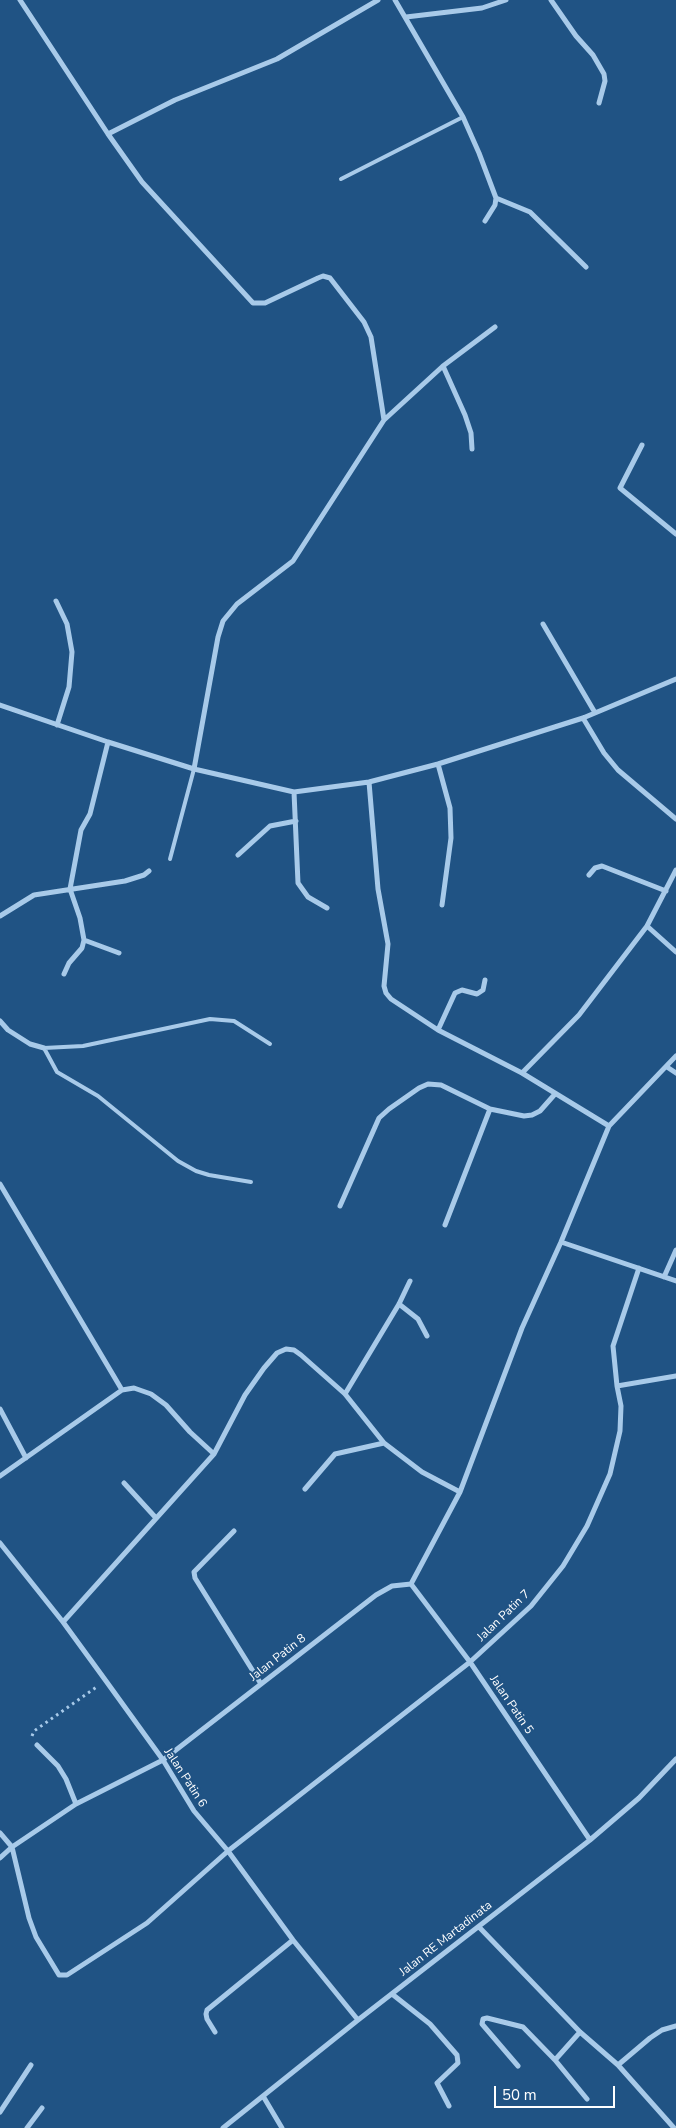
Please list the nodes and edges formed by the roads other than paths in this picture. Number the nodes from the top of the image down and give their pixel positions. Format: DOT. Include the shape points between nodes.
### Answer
graph roads {
  1 [pos="20,0"];
  2 [pos="378,0"];
  3 [pos="395,0"];
  4 [pos="506,0"];
  5 [pos="551,0"];
  6 [pos="406,17"];
  7 [pos="599,103"];
  8 [pos="463,117"];
  9 [pos="108,134"];
  10 [pos="341,179"];
  11 [pos="496,198"];
  12 [pos="485,221"];
  13 [pos="586,267"];
  14 [pos="495,327"];
  15 [pos="443,366"];
  16 [pos="384,420"];
  17 [pos="642,445"];
  18 [pos="472,450"];
  19 [pos="676,534"];
  20 [pos="56,601"];
  21 [pos="544,624"];
  22 [pos="676,679"];
  23 [pos="0,704"];
  24 [pos="594,711"];
  25 [pos="583,718"];
  26 [pos="57,725"];
  27 [pos="108,742"];
  28 [pos="438,764"];
  29 [pos="194,769"];
  30 [pos="368,782"];
  31 [pos="294,792"];
  32 [pos="676,818"];
  33 [pos="296,821"];
  34 [pos="238,855"];
  35 [pos="170,859"];
  36 [pos="676,870"];
  37 [pos="149,871"];
  38 [pos="589,874"];
  39 [pos="70,889"];
  40 [pos="666,890"];
  41 [pos="442,905"];
  42 [pos="327,908"];
  43 [pos="0,916"];
  44 [pos="646,926"];
  45 [pos="84,940"];
  46 [pos="676,952"];
  47 [pos="119,953"];
  48 [pos="64,974"];
  49 [pos="485,980"];
  50 [pos="0,1021"];
  51 [pos="438,1030"];
  52 [pos="270,1044"];
  53 [pos="44,1048"];
  54 [pos="676,1056"];
  55 [pos="667,1067"];
  56 [pos="522,1072"];
  57 [pos="676,1073"];
  58 [pos="555,1094"];
  59 [pos="490,1109"];
  60 [pos="609,1126"];
  61 [pos="251,1182"];
  62 [pos="0,1184"];
  63 [pos="2,1194"];
  64 [pos="340,1206"];
  65 [pos="445,1224"];
  66 [pos="561,1242"];
  67 [pos="676,1250"];
  68 [pos="639,1268"];
  69 [pos="664,1277"];
  70 [pos="410,1281"];
  71 [pos="676,1281"];
  72 [pos="399,1304"];
  73 [pos="427,1336"];
  74 [pos="676,1376"];
  75 [pos="617,1386"];
  76 [pos="122,1390"];
  77 [pos="345,1394"];
  78 [pos="0,1409"];
  79 [pos="384,1442"];
  80 [pos="214,1454"];
  81 [pos="26,1458"];
  82 [pos="0,1476"];
  83 [pos="124,1482"];
  84 [pos="305,1488"];
  85 [pos="460,1492"];
  86 [pos="156,1518"];
  87 [pos="234,1531"];
  88 [pos="0,1544"];
  89 [pos="411,1584"];
  90 [pos="63,1622"];
  91 [pos="470,1662"];
  92 [pos="261,1684"];
  93 [pos="37,1745"];
  94 [pos="676,1759"];
  95 [pos="163,1760"];
  96 [pos="76,1804"];
  97 [pos="0,1833"];
  98 [pos="590,1840"];
  99 [pos="12,1847"];
  100 [pos="228,1851"];
  101 [pos="0,1858"];
  102 [pos="479,1927"];
  103 [pos="294,1940"];
  104 [pos="392,1994"];
  105 [pos="358,2020"];
  106 [pos="676,2026"];
  107 [pos="215,2032"];
  108 [pos="580,2032"];
  109 [pos="555,2060"];
  110 [pos="31,2065"];
  111 [pos="618,2065"];
  112 [pos="518,2066"];
  113 [pos="263,2096"];
  114 [pos="587,2099"];
  115 [pos="449,2106"];
  116 [pos="42,2108"];
  117 [pos="0,2112"];
  118 [pos="28,2128"];
  119 [pos="223,2128"];
  120 [pos="282,2128"];
  121 [pos="674,2128"];
  1 -- 9 [label="street"];
  2 -- 9 [label="street" via="277,59 175,100"];
  3 -- 6 [label="street"];
  4 -- 6 [label="street" via="482,8"];
  5 -- 7 [label="street" via="604,74"];
  6 -- 8 [label="street"];
  8 -- 10 [label="lane"];
  8 -- 11 [label="street"];
  9 -- 16 [label="street" via="149,191 253,303 265,303 323,276 330,278 364,322 371,337"];
  11 -- 12 [label="street"];
  11 -- 13 [label="street" via="530,212"];
  14 -- 15 [label="street"];
  15 -- 16 [label="street"];
  15 -- 18 [label="street" via="465,415"];
  16 -- 29 [label="street" via="293,561 237,604 223,621"];
  17 -- 19 [label="street" via="620,488"];
  20 -- 26 [label="street" via="67,624 72,652 69,688"];
  21 -- 24 [label="street"];
  22 -- 24 [label="street"];
  23 -- 26 [label="street"];
  24 -- 25 [label="street"];
  25 -- 28 [label="street"];
  25 -- 32 [label="street" via="618,770"];
  26 -- 27 [label="street"];
  27 -- 29 [label="street"];
  27 -- 39 [label="street" via="90,814 81,830"];
  28 -- 30 [label="street"];
  28 -- 41 [label="street" via="450,808 451,838"];
  29 -- 31 [label="street"];
  29 -- 35 [label="lane"];
  30 -- 31 [label="street"];
  30 -- 51 [label="street" via="378,889 388,944 384,986 391,999"];
  31 -- 33 [label="street"];
  33 -- 34 [label="street" via="270,826"];
  33 -- 42 [label="street" via="298,883 308,897"];
  36 -- 40 [label="street"];
  37 -- 39 [label="street" via="124,882"];
  38 -- 40 [label="street" via="602,866"];
  39 -- 43 [label="street" via="34,895"];
  39 -- 45 [label="street"];
  40 -- 44 [label="street"];
  44 -- 46 [label="street"];
  44 -- 56 [label="street" via="579,1016"];
  45 -- 47 [label="street"];
  45 -- 48 [label="street"];
  49 -- 51 [label="street" via="483,990 477,994 462,990 455,993"];
  50 -- 53 [label="street" via="30,1044"];
  51 -- 56 [label="street"];
  52 -- 53 [label="lane" via="234,1021 210,1019 83,1046"];
  53 -- 61 [label="lane" via="57,1072 98,1096 178,1161 209,1175"];
  54 -- 55 [label="street"];
  55 -- 57 [label="street"];
  55 -- 60 [label="street"];
  56 -- 58 [label="street"];
  58 -- 59 [label="street" via="532,1115"];
  58 -- 60 [label="street"];
  59 -- 64 [label="street" via="441,1086 428,1084 419,1088 379,1118"];
  59 -- 65 [label="street"];
  60 -- 66 [label="street"];
  62 -- 63 [label="street"];
  63 -- 76 [label="street"];
  66 -- 68 [label="street"];
  66 -- 85 [label="street" via="522,1328"];
  67 -- 69 [label="street"];
  68 -- 69 [label="street"];
  68 -- 75 [label="street, Jalan Patin 7" via="613,1346"];
  69 -- 71 [label="street"];
  70 -- 72 [label="street"];
  72 -- 73 [label="street" via="418,1319"];
  72 -- 77 [label="street"];
  74 -- 75 [label="street"];
  75 -- 91 [label="street, Jalan Patin 7" via="622,1406 620,1431 610,1474 587,1526 563,1566 531,1606"];
  76 -- 80 [label="street" via="140,1389 151,1394"];
  76 -- 81 [label="street"];
  77 -- 79 [label="street"];
  77 -- 80 [label="street" via="294,1350 277,1353 245,1395"];
  78 -- 81 [label="street"];
  79 -- 84 [label="street" via="335,1454"];
  79 -- 85 [label="street" via="422,1472"];
  80 -- 86 [label="street"];
  81 -- 82 [label="street"];
  83 -- 86 [label="street"];
  85 -- 89 [label="street"];
  86 -- 90 [label="street"];
  87 -- 92 [label="street" via="194,1572 195,1578"];
  88 -- 90 [label="street, Jalan Patin 6"];
  89 -- 91 [label="street, Jalan Patin 5"];
  89 -- 92 [label="street, Jalan Patin 8" via="392,1586 376,1595"];
  90 -- 95 [label="street, Jalan Patin 6"];
  91 -- 98 [label="street, Jalan Patin 5"];
  91 -- 100 [label="street, Jalan Patin 7"];
  92 -- 95 [label="street, Jalan Patin 8"];
  93 -- 96 [label="street" via="58,1766"];
  94 -- 98 [label="street, Jalan RE Martadinata" via="639,1798"];
  95 -- 96 [label="street, Jalan Patin 8"];
  95 -- 100 [label="street, Jalan Patin 6" via="194,1811"];
  96 -- 99 [label="street, Jalan Patin 8"];
  97 -- 99 [label="street"];
  98 -- 102 [label="street, Jalan RE Martadinata"];
  99 -- 100 [label="street, Jalan Patin 7" via="36,1938 59,1975 63,1976 148,1923"];
  99 -- 101 [label="street, Jalan Patin 8"];
  100 -- 103 [label="street, Jalan Patin 6"];
  102 -- 104 [label="street, Jalan RE Martadinata"];
  102 -- 108 [label="street"];
  103 -- 105 [label="street, Jalan Patin 6"];
  103 -- 107 [label="street" via="207,2010 207,2019"];
  104 -- 105 [label="street, Jalan RE Martadinata"];
  104 -- 115 [label="street" via="430,2024 457,2054 458,2063 437,2083"];
  105 -- 113 [label="street, Jalan RE Martadinata"];
  106 -- 111 [label="street" via="650,2038"];
  108 -- 109 [label="street"];
  108 -- 111 [label="street"];
  109 -- 112 [label="street" via="520,2026 483,2019 482,2024"];
  109 -- 114 [label="street"];
  110 -- 117 [label="street"];
  111 -- 121 [label="street"];
  113 -- 119 [label="street, Jalan RE Martadinata"];
  113 -- 120 [label="street"];
  116 -- 118 [label="street"];
}
